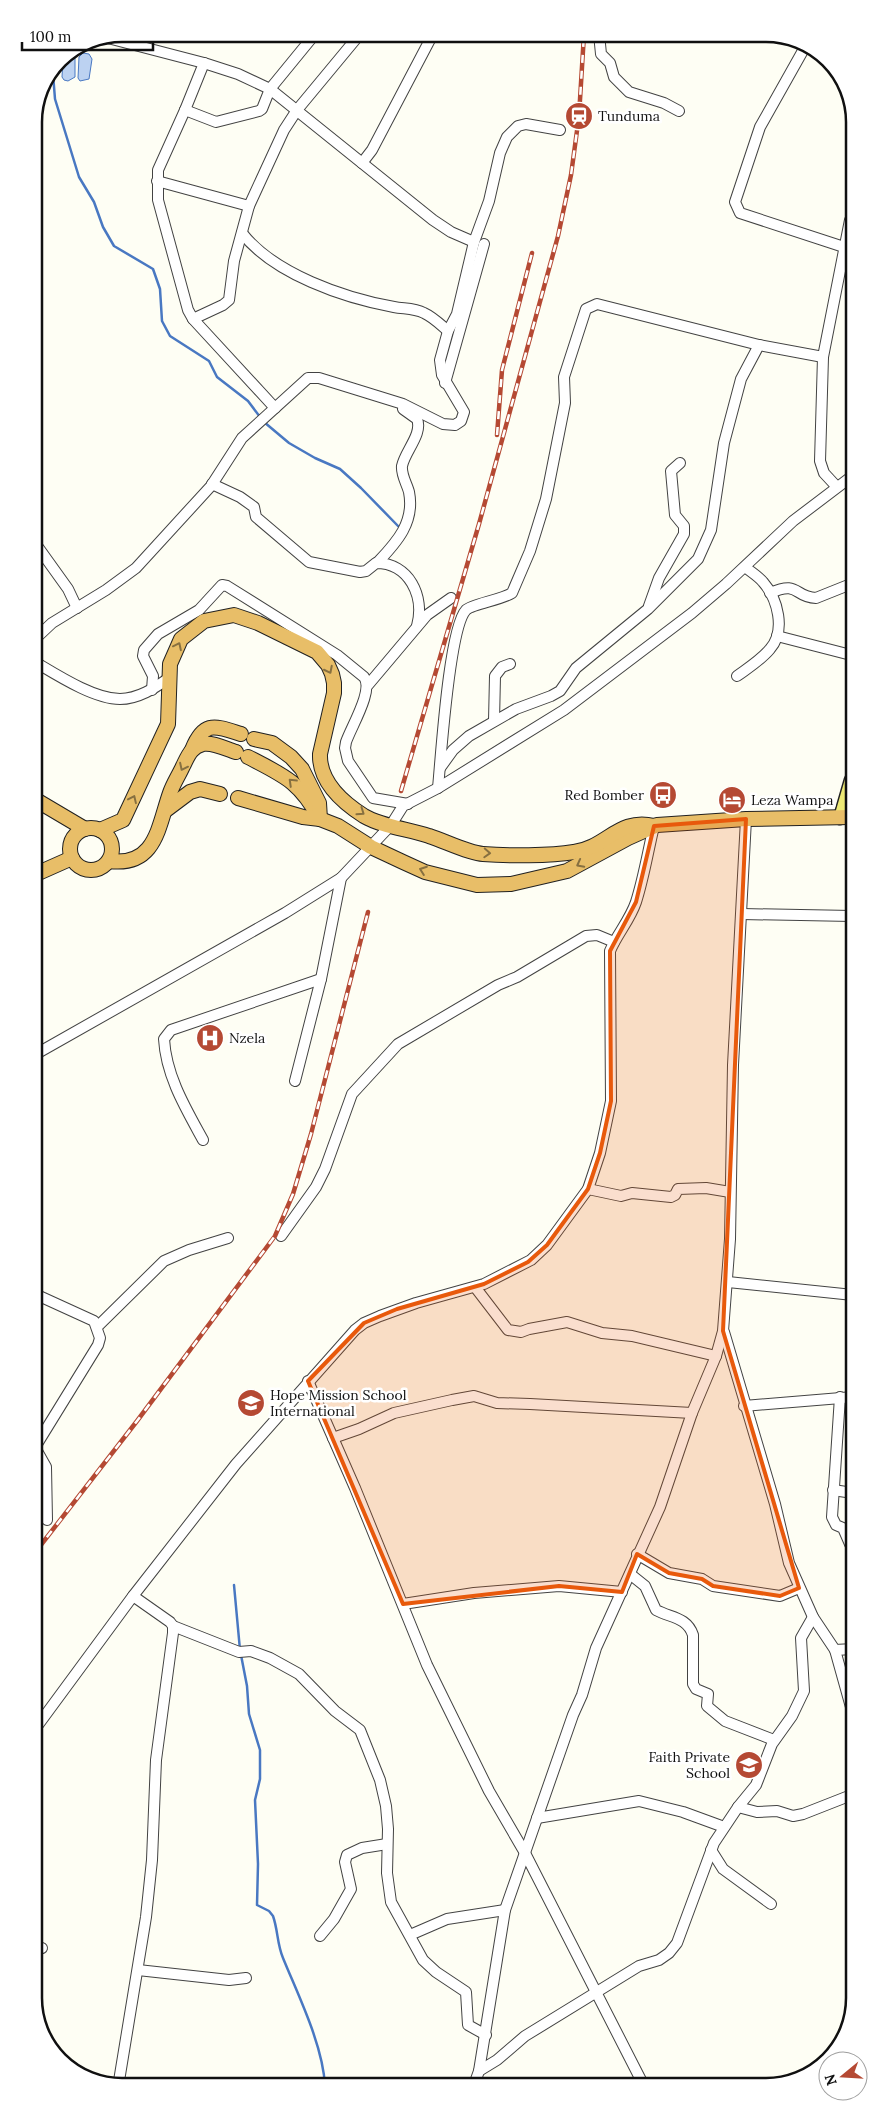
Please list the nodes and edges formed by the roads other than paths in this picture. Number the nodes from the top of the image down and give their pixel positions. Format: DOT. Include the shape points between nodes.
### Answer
graph roads {
  1 [pos="124,42"];
  2 [pos="308,42"];
  3 [pos="352,42"];
  4 [pos="428,42"];
  5 [pos="600,43"];
  6 [pos="802,52"];
  7 [pos="204,62"];
  8 [pos="270,89"];
  9 [pos="185,110"];
  10 [pos="297,110"];
  11 [pos="678,111"];
  12 [pos="560,130"];
  13 [pos="362,163"];
  14 [pos="157,181"];
  15 [pos="249,206"];
  16 [pos="242,233"];
  17 [pos="479,243"];
  18 [pos="846,248"];
  19 [pos="846,252"];
  20 [pos="194,319"];
  21 [pos="448,331"];
  22 [pos="759,345"];
  23 [pos="822,357"];
  24 [pos="446,383"];
  25 [pos="388,400"];
  26 [pos="275,408"];
  27 [pos="680,463"];
  28 [pos="846,480"];
  29 [pos="212,484"];
  30 [pos="836,486"];
  31 [pos="43,554"];
  32 [pos="378,562"];
  33 [pos="745,567"];
  34 [pos="846,586"];
  35 [pos="770,593"];
  36 [pos="451,598"];
  37 [pos="77,608"];
  38 [pos="648,609"];
  39 [pos="417,626"];
  40 [pos="43,632"];
  41 [pos="778,636"];
  42 [pos="846,653"];
  43 [pos="510,664"];
  44 [pos="43,667"];
  45 [pos="737,676"];
  46 [pos="169,678"];
  47 [pos="368,685"];
  48 [pos="152,690"];
  49 [pos="494,722"];
  50 [pos="192,750"];
  51 [pos="440,769"];
  52 [pos="438,788"];
  53 [pos="220,794"];
  54 [pos="238,798"];
  55 [pos="43,804"];
  56 [pos="408,804"];
  57 [pos="166,810"];
  58 [pos="846,817"];
  59 [pos="746,819"];
  60 [pos="320,820"];
  61 [pos="391,825"];
  62 [pos="654,826"];
  63 [pos="85,829"];
  64 [pos="100,830"];
  65 [pos="371,847"];
  66 [pos="72,858"];
  67 [pos="109,860"];
  68 [pos="43,871"];
  69 [pos="341,878"];
  70 [pos="742,914"];
  71 [pos="846,916"];
  72 [pos="614,942"];
  73 [pos="321,979"];
  74 [pos="43,1050"];
  75 [pos="295,1081"];
  76 [pos="203,1140"];
  77 [pos="588,1189"];
  78 [pos="730,1192"];
  79 [pos="281,1236"];
  80 [pos="228,1238"];
  81 [pos="728,1282"];
  82 [pos="475,1287"];
  83 [pos="846,1294"];
  84 [pos="42,1297"];
  85 [pos="97,1327"];
  86 [pos="723,1331"];
  87 [pos="716,1356"];
  88 [pos="308,1381"];
  89 [pos="846,1397"];
  90 [pos="846,1404"];
  91 [pos="744,1406"];
  92 [pos="692,1414"];
  93 [pos="42,1435"];
  94 [pos="333,1438"];
  95 [pos="42,1460"];
  96 [pos="833,1490"];
  97 [pos="846,1492"];
  98 [pos="47,1520"];
  99 [pos="846,1534"];
  100 [pos="637,1554"];
  101 [pos="630,1574"];
  102 [pos="799,1588"];
  103 [pos="622,1592"];
  104 [pos="133,1596"];
  105 [pos="403,1604"];
  106 [pos="813,1617"];
  107 [pos="173,1626"];
  108 [pos="835,1650"];
  109 [pos="846,1650"];
  110 [pos="846,1689"];
  111 [pos="42,1719"];
  112 [pos="774,1740"];
  113 [pos="846,1797"];
  114 [pos="738,1807"];
  115 [pos="537,1818"];
  116 [pos="724,1827"];
  117 [pos="387,1844"];
  118 [pos="711,1850"];
  119 [pos="525,1853"];
  120 [pos="772,1904"];
  121 [pos="505,1910"];
  122 [pos="410,1935"];
  123 [pos="320,1936"];
  124 [pos="138,1970"];
  125 [pos="246,1978"];
  126 [pos="596,1993"];
  127 [pos="486,2036"];
  128 [pos="480,2071"];
  129 [pos="120,2078"];
  130 [pos="477,2078"];
  131 [pos="640,2078"];
  1 -- 7 [label="street"];
  2 -- 8 [label="street"];
  3 -- 10 [label="street"];
  4 -- 13 [label="street" via="372,150"];
  5 -- 11 [label="street" via="601,54 610,64 614,77 629,92"];
  6 -- 18 [label="street" via="760,127 734,202 740,212"];
  7 -- 8 [label="street"];
  7 -- 9 [label="street"];
  8 -- 9 [label="street" via="261,110 224,121 216,122"];
  8 -- 10 [label="street"];
  9 -- 14 [label="street" via="158,170"];
  10 -- 13 [label="street"];
  10 -- 15 [label="street" via="284,130"];
  12 -- 17 [label="street" via="521,125 507,136"];
  13 -- 17 [label="street" via="444,228"];
  14 -- 15 [label="street"];
  14 -- 20 [label="street" via="158,200 180,286"];
  15 -- 16 [label="street"];
  16 -- 20 [label="street" via="234,261 229,300"];
  16 -- 21 [label="street" via="259,252 333,292 422,312"];
  17 -- 21 [label="street"];
  17 -- 24 [label="street"];
  19 -- 23 [label="street"];
  20 -- 26 [label="street"];
  21 -- 24 [label="street" via="440,360"];
  22 -- 23 [label="street"];
  22 -- 38 [label="street" via="743,373 736,397 706,542 692,566"];
  22 -- 51 [label="street" via="598,304 586,309 564,377 566,400 550,486 530,552 512,593 470,607 464,613 457,633"];
  23 -- 30 [label="street" via="820,462"];
  24 -- 25 [label="street" via="464,412 461,421 455,425 443,424 415,409"];
  25 -- 26 [label="street" via="315,377 304,381"];
  25 -- 32 [label="street" via="414,416 419,427 402,466 410,499 409,519 398,541"];
  26 -- 29 [label="street" via="242,438"];
  27 -- 38 [label="street" via="671,471 675,514 684,526 684,534 659,578"];
  28 -- 30 [label="street"];
  29 -- 32 [label="street" via="254,507 256,517 309,562 360,572"];
  29 -- 37 [label="street" via="136,568"];
  30 -- 33 [label="street"];
  31 -- 37 [label="street" via="68,589"];
  32 -- 39 [label="street" via="398,568 416,591 420,606"];
  33 -- 35 [label="street" via="763,582"];
  33 -- 52 [label="street" via="692,614 564,710"];
  34 -- 35 [label="street" via="816,598 789,587"];
  35 -- 41 [label="street" via="780,624"];
  36 -- 39 [label="street"];
  37 -- 40 [label="street"];
  38 -- 49 [label="street" via="576,668 557,693"];
  39 -- 47 [label="street"];
  41 -- 42 [label="street"];
  41 -- 45 [label="street" via="769,651"];
  43 -- 49 [label="street" via="502,667 495,676"];
  44 -- 48 [label="street" via="66,681 111,698 126,698"];
  46 -- 48 [label="street"];
  46 -- 61 [label="highway, one-way" via="170,664 181,639 204,621 234,615 317,652 328,665 334,683 320,754 325,778 334,792 365,816"];
  64 -- 46 [label="highway, one-way" via="123,820 168,724"];
  47 -- 48 [label="street" via="364,677 337,655 225,585 199,610 158,634 144,650 143,656 153,676"];
  47 -- 56 [label="street" via="346,742 348,761 373,798"];
  49 -- 51 [label="street" via="459,743"];
  50 -- 57 [label="highway, one-way" via="170,793"];
  60 -- 50 [label="highway, one-way" via="309,799 286,776 242,754 208,743"];
  50 -- 60 [label="highway" via="203,730 210,727 272,743 302,769 319,803"];
  51 -- 52 [label="street"];
  52 -- 56 [label="street"];
  53 -- 57 [label="highway" via="200,789 190,792"];
  54 -- 60 [label="highway"];
  55 -- 63 [label="highway"];
  56 -- 61 [label="street"];
  57 -- 67 [label="highway" via="156,837 145,854 130,861"];
  58 -- 59 [label="highway"];
  59 -- 62 [label="highway"];
  59 -- 70 [label="street"];
  60 -- 65 [label="highway" via="338,826"];
  61 -- 62 [label="highway, one-way" via="481,854 574,852 590,848 635,823"];
  61 -- 65 [label="street"];
  62 -- 65 [label="highway, one-way" via="567,871 511,884 477,885 425,872"];
  62 -- 72 [label="street" via="636,902"];
  63 -- 64 [label="highway"];
  63 -- 66 [label="highway" via="73,838"];
  64 -- 67 [label="highway" via="108,836 112,846"];
  65 -- 69 [label="street"];
  66 -- 67 [label="highway" via="78,866 92,870 102,868"];
  66 -- 68 [label="highway"];
  69 -- 73 [label="street"];
  69 -- 74 [label="street"];
  70 -- 71 [label="street"];
  70 -- 78 [label="street"];
  72 -- 77 [label="street" via="609,959 611,1101 600,1153"];
  72 -- 79 [label="street" via="597,935 586,936 398,1044 352,1094 322,1175"];
  73 -- 75 [label="street"];
  73 -- 76 [label="street" via="171,1030 164,1039 178,1096"];
  77 -- 78 [label="street" via="621,1196 632,1193 671,1196 688,1188"];
  77 -- 82 [label="street" via="531,1260"];
  78 -- 81 [label="street"];
  80 -- 85 [label="street" via="164,1261"];
  81 -- 83 [label="street"];
  81 -- 86 [label="street"];
  82 -- 87 [label="street" via="508,1330 521,1332 567,1322 602,1333 632,1336"];
  82 -- 88 [label="street" via="397,1309 364,1323"];
  84 -- 85 [label="street" via="87,1317"];
  85 -- 93 [label="street" via="98,1345"];
  86 -- 87 [label="street"];
  86 -- 91 [label="street"];
  87 -- 92 [label="street"];
  88 -- 94 [label="street"];
  88 -- 104 [label="street" via="236,1464"];
  89 -- 91 [label="street"];
  90 -- 96 [label="street"];
  91 -- 102 [label="street"];
  92 -- 94 [label="street" via="504,1404 474,1396 394,1413"];
  92 -- 100 [label="street" via="660,1507"];
  94 -- 105 [label="street"];
  95 -- 98 [label="street" via="46,1467"];
  96 -- 97 [label="street"];
  96 -- 99 [label="street" via="832,1517"];
  100 -- 101 [label="street"];
  100 -- 102 [label="street" via="669,1573 702,1579 713,1586 780,1596"];
  101 -- 103 [label="street"];
  101 -- 112 [label="street" via="643,1583 656,1610 684,1620 691,1628 693,1684 696,1690 708,1694 708,1708 729,1723"];
  102 -- 106 [label="street"];
  103 -- 105 [label="street" via="559,1586 474,1593"];
  103 -- 115 [label="street" via="596,1648 582,1696"];
  104 -- 107 [label="street"];
  104 -- 111 [label="street"];
  105 -- 119 [label="street" via="428,1665 489,1791"];
  106 -- 108 [label="street"];
  106 -- 112 [label="street" via="801,1638 803,1694"];
  107 -- 117 [label="street" via="240,1652 251,1651 299,1674 335,1711 360,1730 380,1780 386,1806"];
  107 -- 124 [label="street" via="157,1747 152,1860"];
  108 -- 109 [label="street"];
  108 -- 110 [label="street"];
  112 -- 114 [label="street" via="756,1785"];
  113 -- 114 [label="street" via="793,1816"];
  114 -- 116 [label="street"];
  115 -- 116 [label="street" via="639,1800"];
  115 -- 119 [label="street"];
  116 -- 118 [label="street"];
  117 -- 122 [label="street" via="388,1893"];
  117 -- 123 [label="street" via="362,1848 346,1855 351,1889"];
  118 -- 120 [label="street" via="723,1869"];
  118 -- 126 [label="street" via="683,1930 673,1949 659,1960 639,1966"];
  119 -- 121 [label="street"];
  119 -- 126 [label="street"];
  121 -- 122 [label="street" via="454,1917"];
  121 -- 127 [label="street"];
  122 -- 127 [label="street" via="427,1965 466,1992 468,2025"];
  124 -- 125 [label="street" via="229,1980"];
  124 -- 129 [label="street"];
  126 -- 128 [label="street" via="525,2036"];
  126 -- 131 [label="street"];
  127 -- 128 [label="street"];
  128 -- 130 [label="street"];
}
